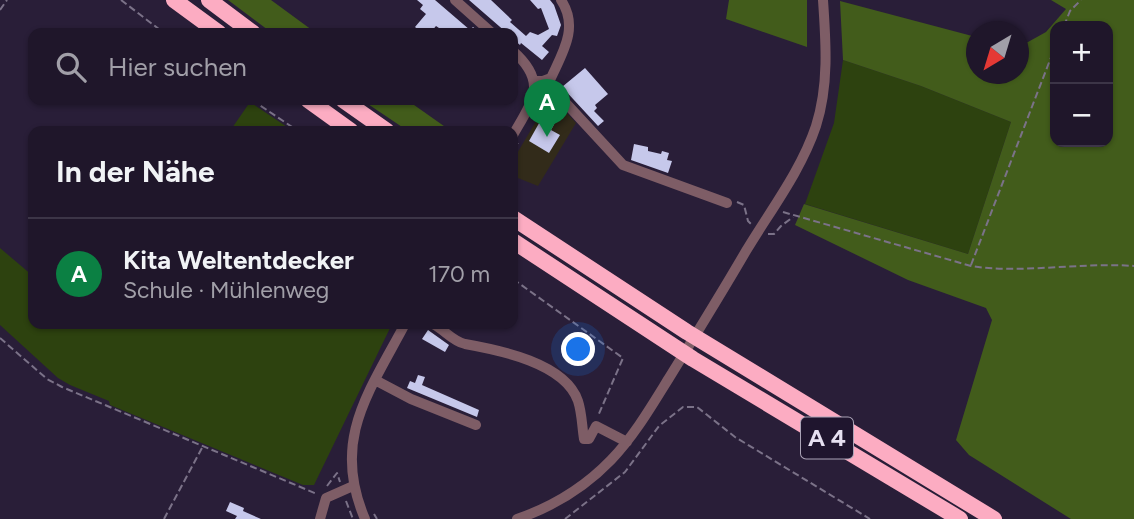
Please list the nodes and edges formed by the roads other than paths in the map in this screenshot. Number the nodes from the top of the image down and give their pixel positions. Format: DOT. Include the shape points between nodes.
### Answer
graph roads {
  1 [pos="174,0"];
  2 [pos="209,0"];
  3 [pos="455,0"];
  4 [pos="561,0"];
  5 [pos="823,0"];
  6 [pos="212,28"];
  7 [pos="246,28"];
  8 [pos="486,28"];
  9 [pos="518,56"];
  10 [pos="539,81"];
  11 [pos="315,105"];
  12 [pos="349,105"];
  13 [pos="344,126"];
  14 [pos="380,126"];
  15 [pos="518,126"];
  16 [pos="727,203"];
  17 [pos="518,221"];
  18 [pos="518,244"];
  19 [pos="402,329"];
  20 [pos="439,329"];
  21 [pos="375,380"];
  22 [pos="476,425"];
  23 [pos="627,442"];
  24 [pos="353,486"];
  25 [pos="320,519"];
  26 [pos="365,519"];
  27 [pos="517,519"];
  28 [pos="960,519"];
  29 [pos="994,519"];
  1 -- 6 [label="highway"];
  2 -- 7 [label="highway"];
  3 -- 8 [label="street"];
  4 -- 10 [label="street" via="570,26 565,48 551,78"];
  5 -- 23 [label="street" via="825,88 815,127 793,175"];
  9 -- 10 [label="street"];
  10 -- 15 [label="street"];
  10 -- 16 [label="street" via="624,165"];
  11 -- 13 [label="highway"];
  12 -- 14 [label="highway"];
  17 -- 29 [label="highway, A 4" via="687,332"];
  18 -- 28 [label="highway, A 4" via="693,359"];
  19 -- 21 [label="street"];
  20 -- 23 [label="street" via="466,344 524,358 550,370 573,391 586,441 596,426"];
  21 -- 22 [label="street"];
  21 -- 24 [label="street" via="354,429 350,451"];
  23 -- 27 [label="street" via="578,488"];
  24 -- 25 [label="street" via="326,498"];
  24 -- 26 [label="street"];
}
